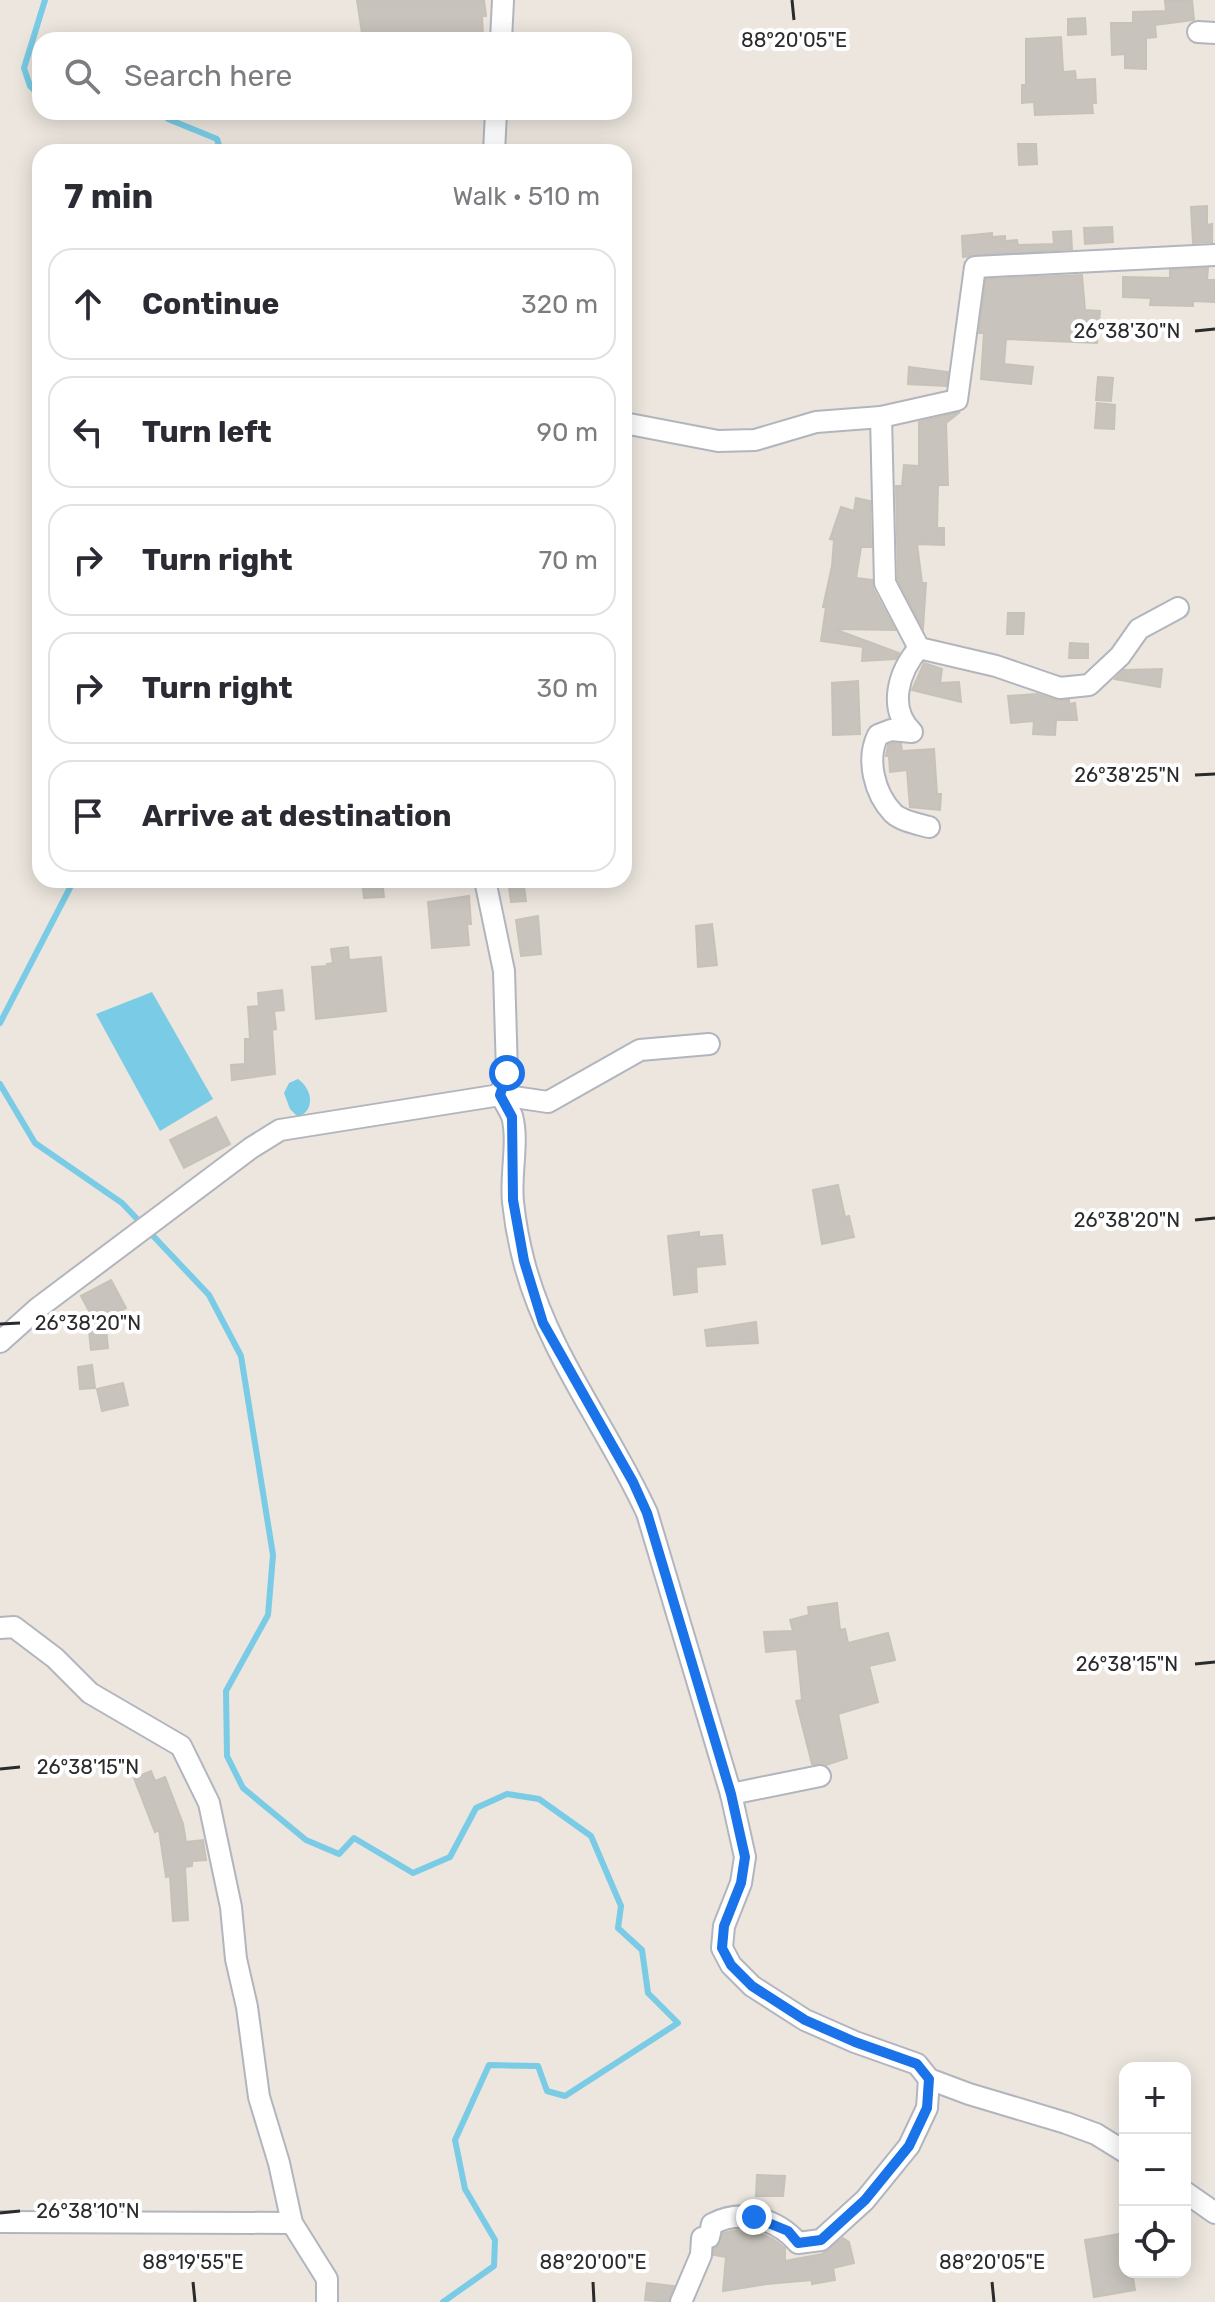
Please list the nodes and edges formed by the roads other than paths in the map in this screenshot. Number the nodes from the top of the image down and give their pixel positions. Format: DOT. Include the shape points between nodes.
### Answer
graph roads {
  1 [pos="503,0"];
  2 [pos="501,32"];
  3 [pos="496,120"];
  4 [pos="494,144"];
  5 [pos="1215,255"];
  6 [pos="881,417"];
  7 [pos="632,425"];
  8 [pos="1178,608"];
  9 [pos="919,648"];
  10 [pos="929,827"];
  11 [pos="487,888"];
  12 [pos="709,1044"];
  13 [pos="500,1095"];
  14 [pos="0,1342"];
  15 [pos="0,1628"];
  16 [pos="820,1776"];
  17 [pos="731,1794"];
  18 [pos="929,2079"];
  19 [pos="1119,2148"];
  20 [pos="1191,2196"];
  21 [pos="1215,2213"];
  22 [pos="0,2222"];
  23 [pos="292,2223"];
  24 [pos="327,2302"];
  25 [pos="681,2302"];
  1 -- 2 [label="street"];
  3 -- 4 [label="street"];
  5 -- 6 [label="street" via="975,267 957,400"];
  6 -- 7 [label="street" via="816,422 755,440 718,441"];
  6 -- 9 [label="street" via="885,583"];
  8 -- 9 [label="street" via="1139,629 1089,685 1060,688"];
  9 -- 10 [label="street" via="907,663 898,690 900,716 912,732 878,735 871,749 884,801 895,815"];
  11 -- 13 [label="street" via="504,971 507,1073"];
  12 -- 13 [label="street" via="640,1050 548,1102"];
  13 -- 14 [label="street" via="280,1130 50,1298"];
  13 -- 17 [label="street" via="512,1117 513,1200 543,1323 647,1513"];
  15 -- 23 [label="street" via="14,1627 90,1693 181,1746 209,1803 231,1907 259,2097"];
  16 -- 17 [label="street"];
  17 -- 18 [label="street" via="745,1857 724,1926 722,1948 731,1965 752,1986 805,2020 917,2064"];
  18 -- 19 [label="street" via="1066,2123"];
  18 -- 25 [label="street" via="927,2108 909,2146 865,2200 821,2240 798,2243 788,2231 754,2217 733,2215 717,2221 709,2237 702,2238 701,2255"];
  20 -- 21 [label="street"];
  22 -- 23 [label="street"];
  23 -- 24 [label="street" via="327,2279"];
}
